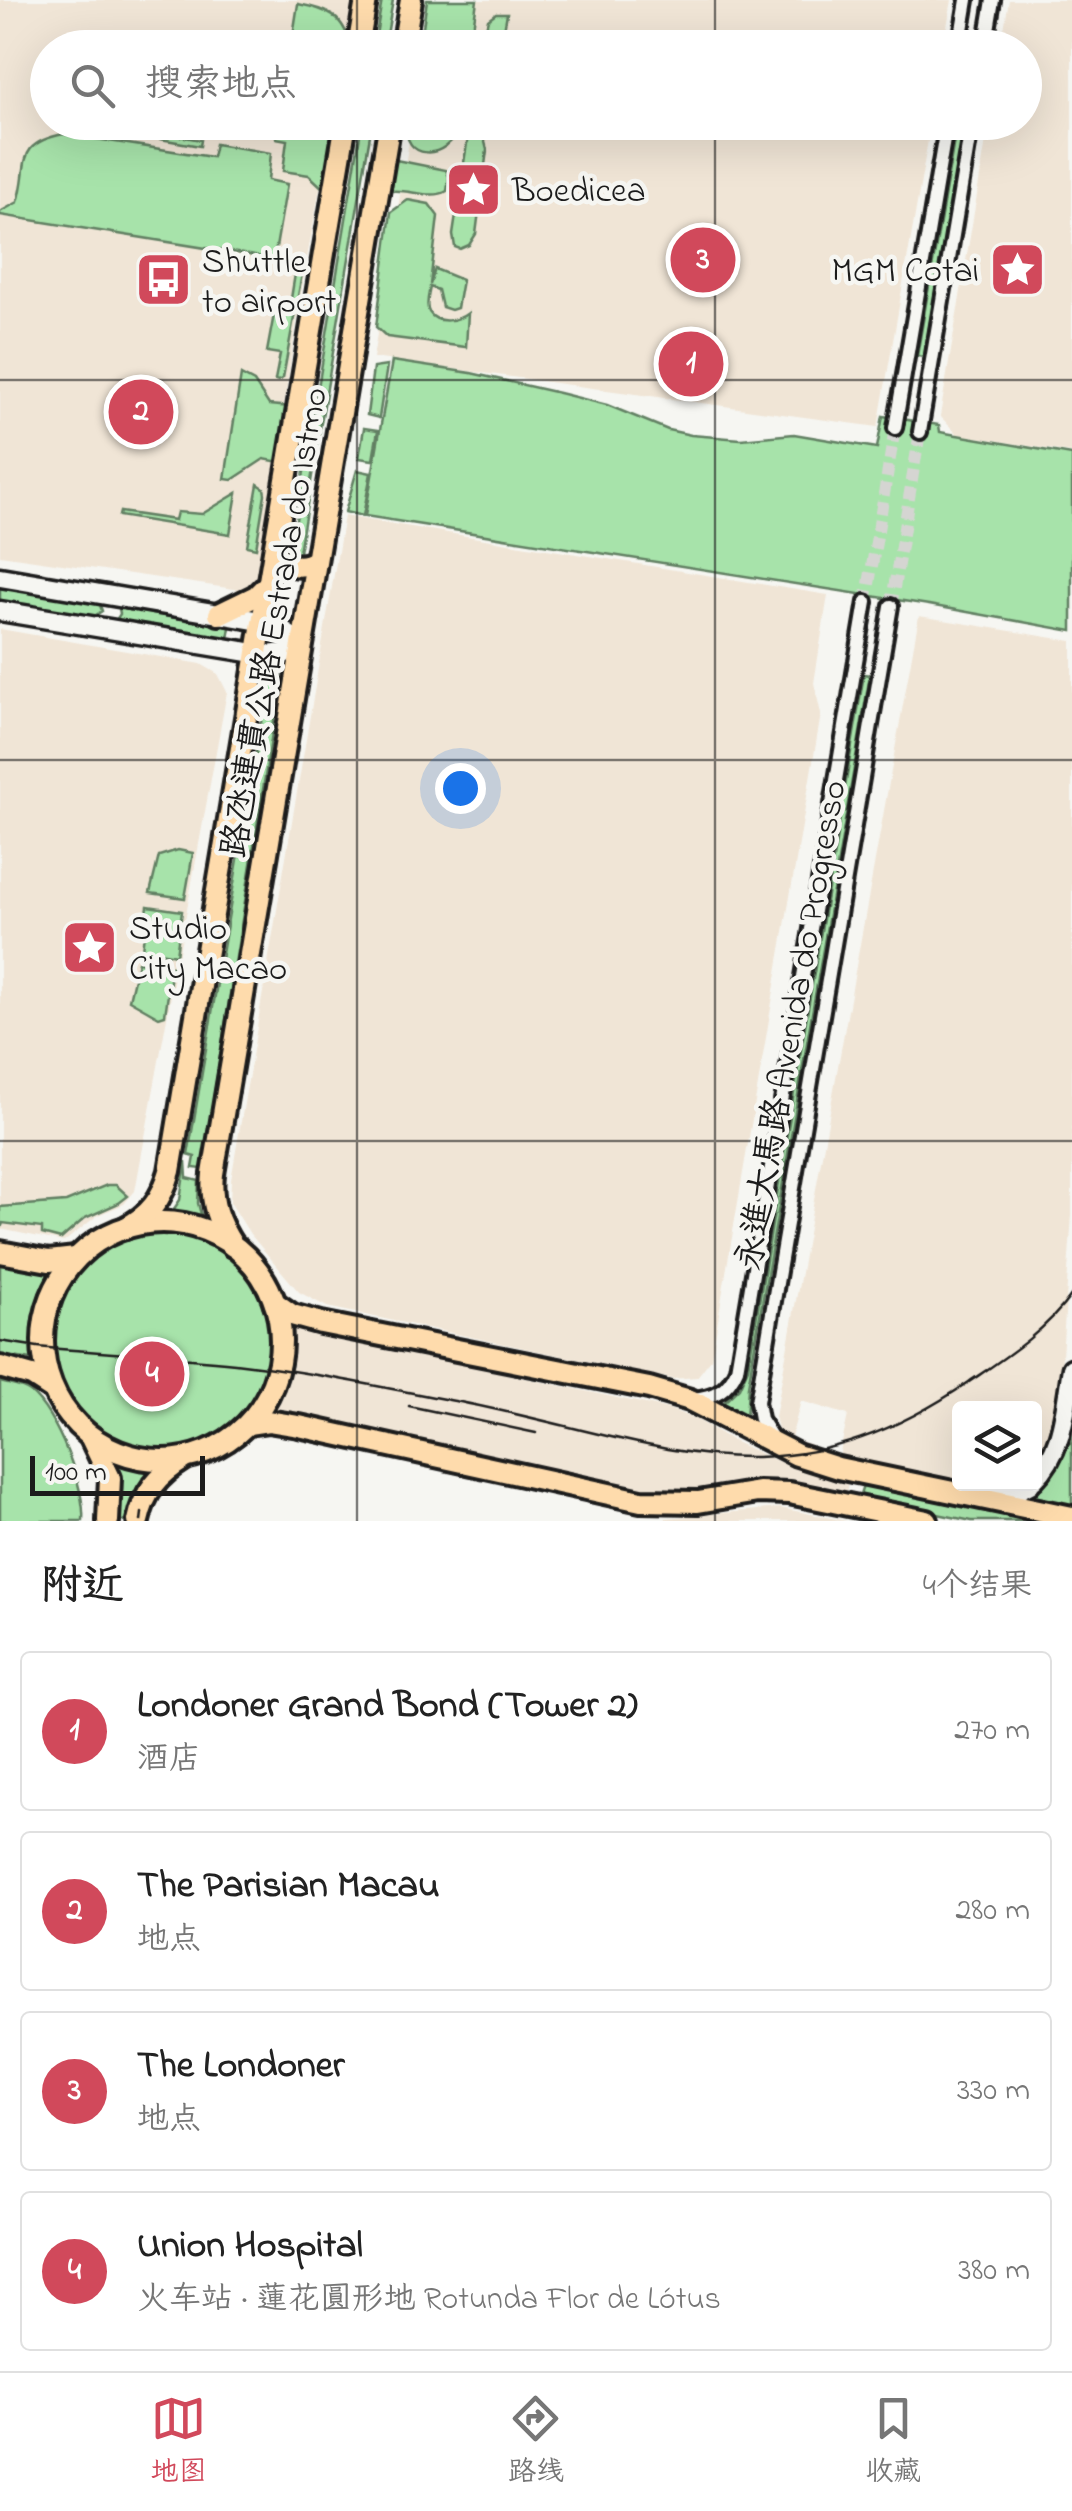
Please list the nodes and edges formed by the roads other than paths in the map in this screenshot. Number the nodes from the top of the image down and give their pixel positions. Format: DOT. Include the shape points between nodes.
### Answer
graph roads {
  1 [pos="366,0"];
  2 [pos="411,0"];
  3 [pos="968,0"];
  4 [pos="993,0"];
  5 [pos="361,30"];
  6 [pos="406,30"];
  7 [pos="962,30"];
  8 [pos="988,30"];
  9 [pos="343,140"];
  10 [pos="387,140"];
  11 [pos="944,140"];
  12 [pos="969,140"];
  13 [pos="895,428"];
  14 [pos="920,432"];
  15 [pos="274,554"];
  16 [pos="316,560"];
  17 [pos="0,577"];
  18 [pos="269,582"];
  19 [pos="108,595"];
  20 [pos="866,602"];
  21 [pos="891,606"];
  22 [pos="0,611"];
  23 [pos="219,614"];
  24 [pos="262,621"];
  25 [pos="102,628"];
  26 [pos="302,644"];
  27 [pos="257,654"];
  28 [pos="124,1228"];
  29 [pos="233,1246"];
  30 [pos="4,1253"];
  31 [pos="76,1258"];
  32 [pos="274,1303"];
  33 [pos="0,1368"];
  34 [pos="1072,1368"];
  35 [pos="52,1388"];
  36 [pos="690,1400"];
  37 [pos="248,1424"];
  38 [pos="90,1436"];
  39 [pos="781,1447"];
  40 [pos="186,1458"];
  41 [pos="1042,1472"];
  42 [pos="872,1476"];
  43 [pos="1016,1491"];
  44 [pos="980,1498"];
  45 [pos="862,1507"];
  46 [pos="1072,1517"];
  47 [pos="108,1521"];
  48 [pos="138,1521"];
  49 [pos="927,1521"];
  1 -- 5 [label="main road"];
  2 -- 6 [label="main road"];
  3 -- 7 [label="street"];
  4 -- 8 [label="street"];
  9 -- 15 [label="main road, 路氹連貫公路 Estrada do Istmo"];
  10 -- 16 [label="main road, 路氹連貫公路 Estrada do Istmo"];
  11 -- 13 [label="street"];
  12 -- 14 [label="street"];
  15 -- 16 [label="main road" via="290,565"];
  15 -- 18 [label="main road, 路氹連貫公路 Estrada do Istmo"];
  16 -- 26 [label="main road, 路氹連貫公路 Estrada do Istmo"];
  17 -- 19 [label="street"];
  18 -- 23 [label="main road"];
  18 -- 24 [label="main road, 路氹連貫公路 Estrada do Istmo"];
  19 -- 23 [label="street"];
  19 -- 25 [label="street" via="113,611"];
  20 -- 36 [label="street, 永進大馬路 Avenida do Progresso" via="737,1369 721,1392"];
  21 -- 39 [label="street, 永進大馬路 Avenida do Progresso" via="757,1402 768,1435"];
  22 -- 25 [label="street"];
  23 -- 24 [label="street"];
  24 -- 26 [label="street"];
  24 -- 27 [label="main road, 路氹連貫公路 Estrada do Istmo"];
  25 -- 27 [label="street"];
  26 -- 27 [label="street"];
  26 -- 29 [label="main road, 路氹連貫公路 Estrada do Istmo" via="211,1190"];
  27 -- 28 [label="main road, 路氹連貫公路 Estrada do Istmo" via="170,1171 151,1210"];
  28 -- 29 [label="main road" via="181,1224"];
  28 -- 31 [label="main road"];
  29 -- 32 [label="main road"];
  30 -- 31 [label="main road"];
  31 -- 35 [label="main road" via="44,1318"];
  32 -- 36 [label="main road" via="321,1323"];
  32 -- 37 [label="main road" via="278,1367"];
  33 -- 35 [label="main road"];
  34 -- 41 [label="street" via="1059,1443"];
  35 -- 38 [label="main road"];
  36 -- 39 [label="main road"];
  37 -- 40 [label="main road"];
  37 -- 45 [label="main road" via="299,1426 641,1501 703,1502 758,1492"];
  38 -- 40 [label="main road" via="130,1456"];
  38 -- 47 [label="main road" via="110,1478"];
  39 -- 42 [label="main road"];
  40 -- 48 [label="main road" via="152,1485"];
  42 -- 44 [label="main road"];
  42 -- 45 [label="main road" via="855,1488"];
  43 -- 44 [label="street"];
  44 -- 46 [label="main road"];
  45 -- 49 [label="main road"];
}
